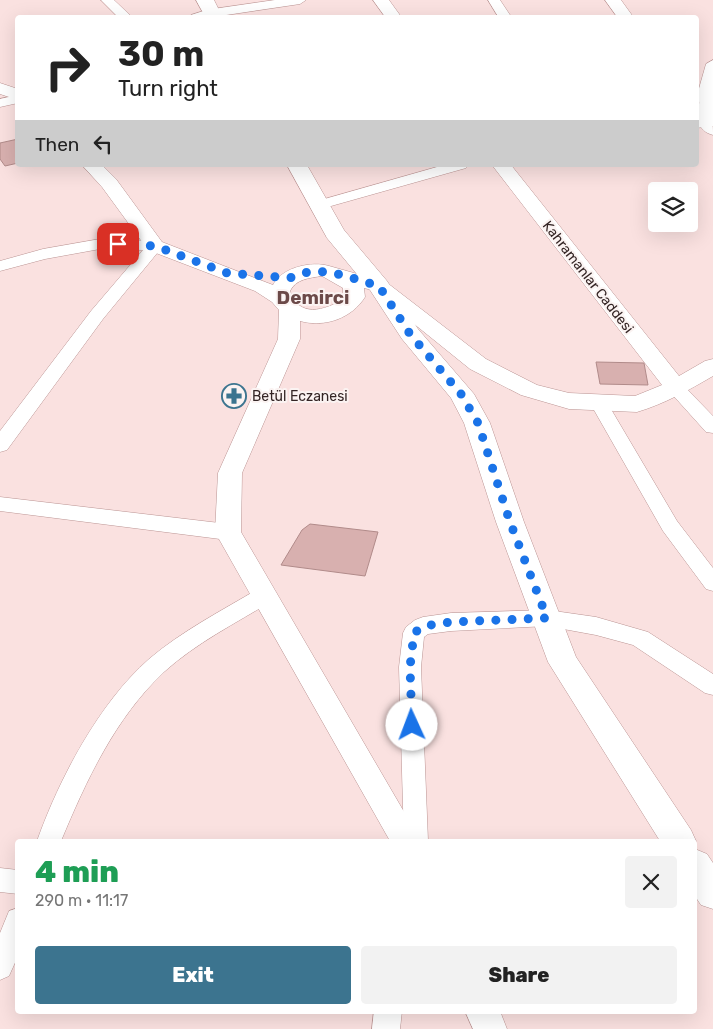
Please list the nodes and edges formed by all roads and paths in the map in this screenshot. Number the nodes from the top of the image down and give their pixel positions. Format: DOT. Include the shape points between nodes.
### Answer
graph roads {
  1 [pos="107,0"];
  2 [pos="300,0"];
  3 [pos="382,0"];
  4 [pos="494,0"];
  5 [pos="613,0"];
  6 [pos="208,12"];
  7 [pos="124,15"];
  8 [pos="392,15"];
  9 [pos="504,15"];
  10 [pos="624,15"];
  11 [pos="713,64"];
  12 [pos="0,88"];
  13 [pos="15,96"];
  14 [pos="15,98"];
  15 [pos="0,103"];
  16 [pos="699,113"];
  17 [pos="706,126"];
  18 [pos="93,167"];
  19 [pos="298,167"];
  20 [pos="454,167"];
  21 [pos="503,167"];
  22 [pos="319,205"];
  23 [pos="155,246"];
  24 [pos="0,266"];
  25 [pos="227,273"];
  26 [pos="342,276"];
  27 [pos="290,278"];
  28 [pos="379,286"];
  29 [pos="284,304"];
  30 [pos="713,366"];
  31 [pos="676,388"];
  32 [pos="599,403"];
  33 [pos="713,427"];
  34 [pos="0,445"];
  35 [pos="0,504"];
  36 [pos="228,532"];
  37 [pos="713,583"];
  38 [pos="265,594"];
  39 [pos="547,618"];
  40 [pos="713,686"];
  41 [pos="50,839"];
  42 [pos="405,839"];
  43 [pos="416,839"];
  44 [pos="678,839"];
  45 [pos="697,868"];
  46 [pos="0,880"];
  47 [pos="15,882"];
  48 [pos="713,893"];
  49 [pos="15,928"];
  50 [pos="0,967"];
  51 [pos="388,1014"];
  52 [pos="483,1014"];
  53 [pos="386,1029"];
  54 [pos="490,1029"];
  1 -- 7 [label="street"];
  2 -- 6 [label="street"];
  3 -- 8 [label="street"];
  4 -- 9 [label="street"];
  5 -- 10 [label="street"];
  11 -- 17 [label="street" via="705,92"];
  12 -- 13 [label="street"];
  14 -- 15 [label="street"];
  16 -- 17 [label="street"];
  18 -- 23 [label="street" via="109,183"];
  19 -- 22 [label="main road"];
  20 -- 22 [label="street"];
  21 -- 31 [label="street, Kahramanlar Caddesi"];
  22 -- 28 [label="main road" via="335,233"];
  23 -- 24 [label="street" via="100,244"];
  23 -- 25 [label="street"];
  23 -- 34 [label="street" via="97,315"];
  25 -- 27 [label="street"];
  25 -- 29 [label="street" via="262,287"];
  26 -- 27 [label="street" via="322,270"];
  26 -- 28 [label="street"];
  26 -- 29 [label="street" via="350,282 354,296 351,303 334,314 311,316"];
  27 -- 29 [label="street" via="279,290"];
  28 -- 32 [label="street" via="478,364 529,390 569,401"];
  28 -- 39 [label="main road" via="410,334 461,394 478,423 510,522"];
  29 -- 36 [label="street" via="289,339 230,473"];
  30 -- 31 [label="street"];
  31 -- 32 [label="street" via="637,404"];
  31 -- 33 [label="street"];
  32 -- 37 [label="street" via="670,526"];
  35 -- 36 [label="street"];
  36 -- 38 [label="street"];
  38 -- 41 [label="street" via="190,639 155,667 125,700 94,748 63,806"];
  38 -- 42 [label="street"];
  39 -- 40 [label="street" via="640,638"];
  39 -- 43 [label="street" via="451,622 424,626 414,633 410,667"];
  39 -- 44 [label="main road" via="564,662"];
  45 -- 48 [label="main road"];
  46 -- 47 [label="street"];
  49 -- 50 [label="street"];
  51 -- 53 [label="street"];
  52 -- 54 [label="street"];
}
